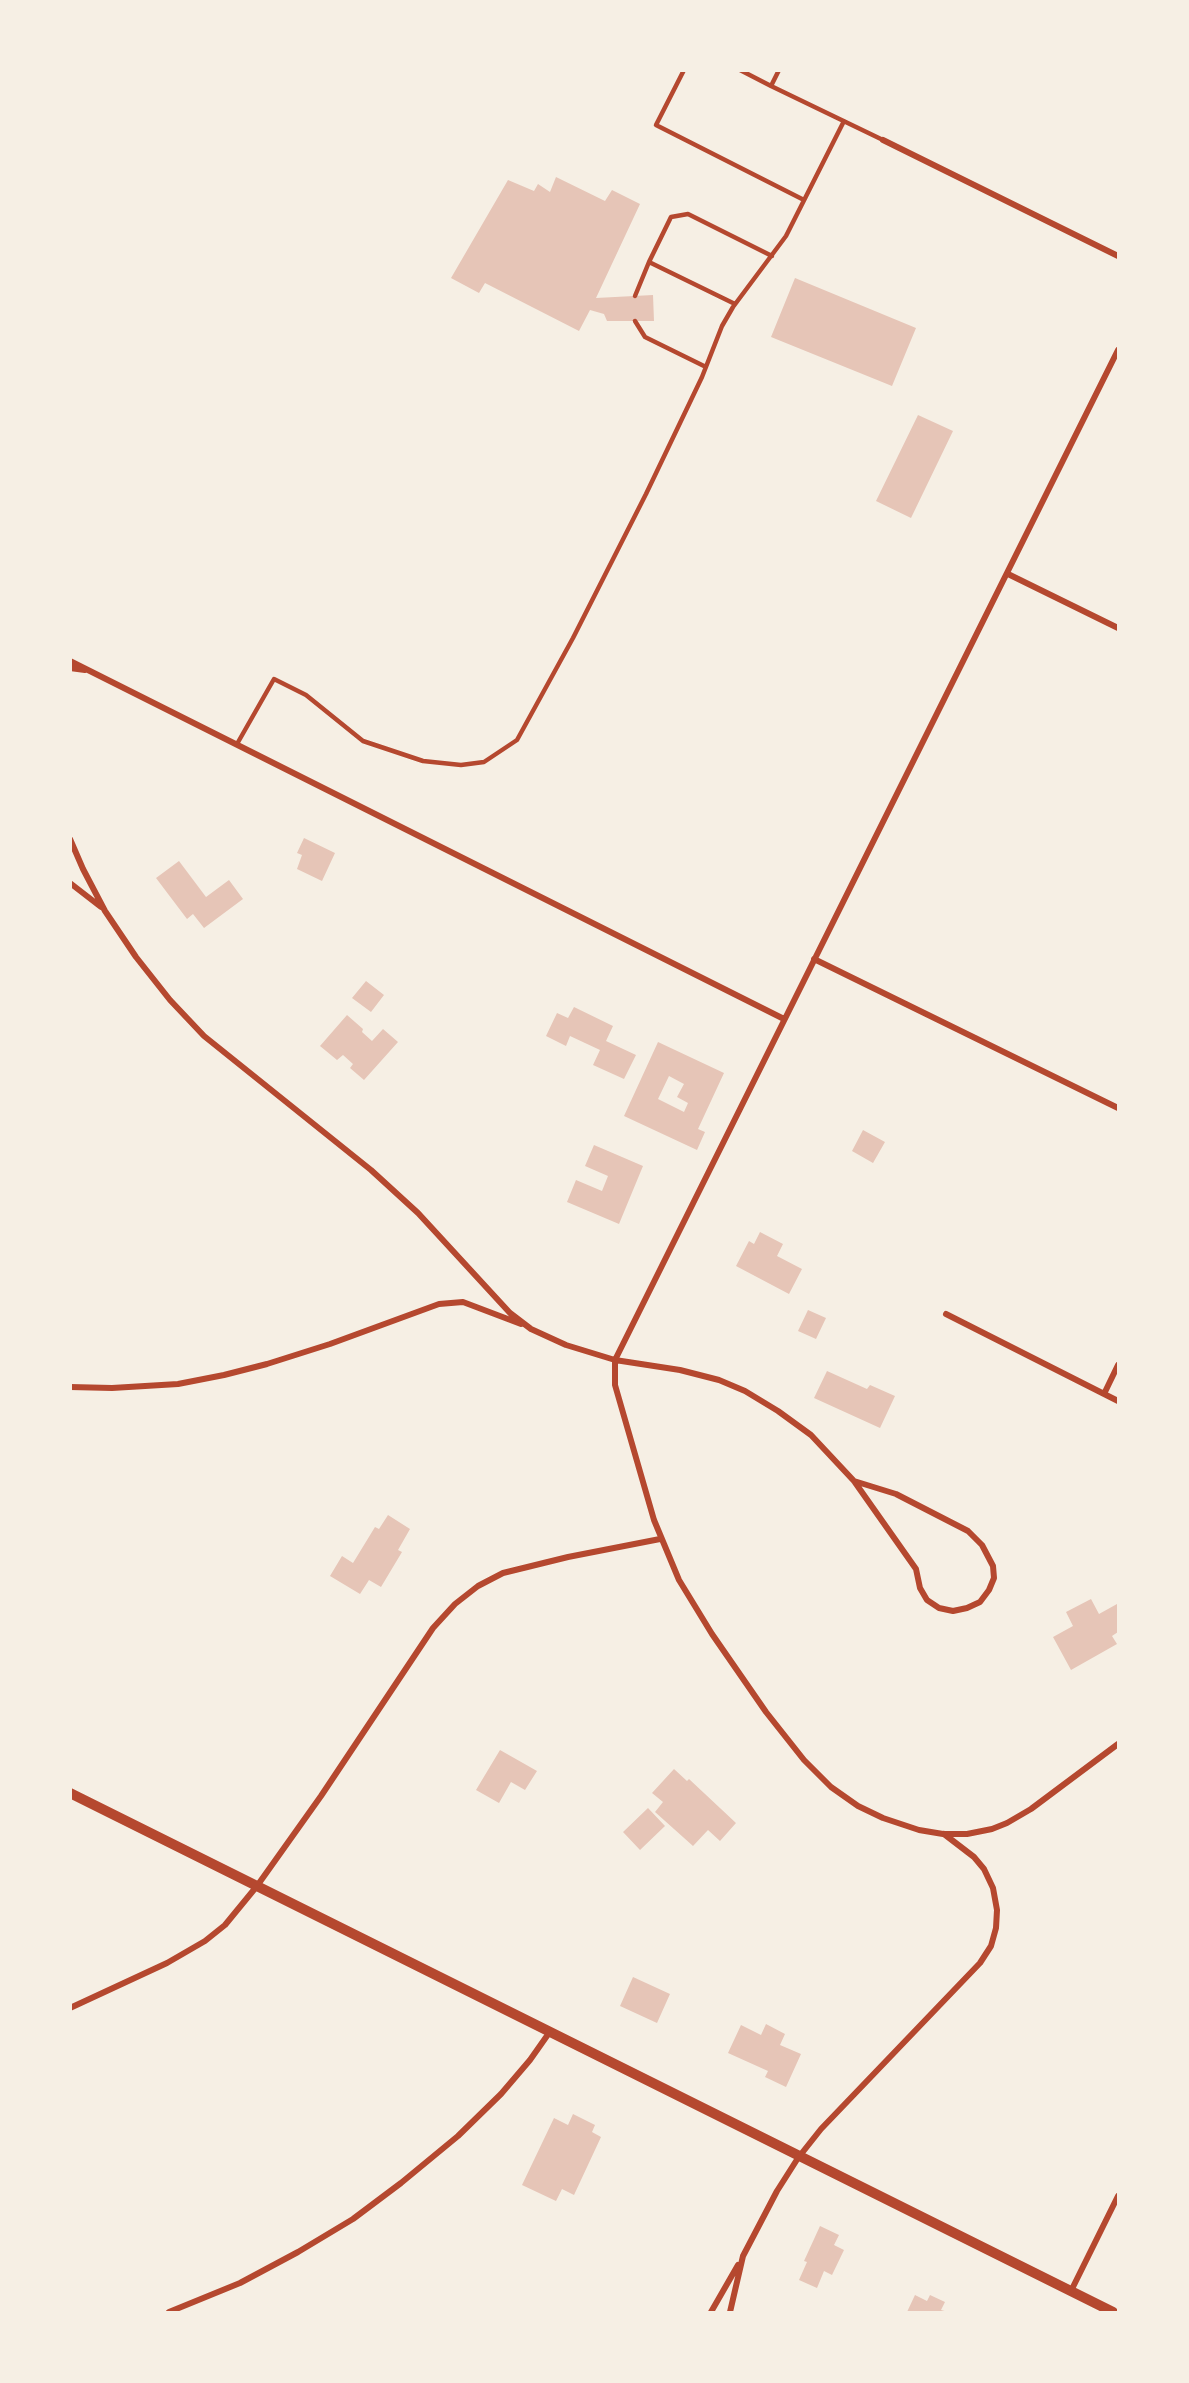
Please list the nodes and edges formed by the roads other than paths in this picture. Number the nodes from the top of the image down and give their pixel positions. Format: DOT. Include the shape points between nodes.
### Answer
graph roads {
  1 [pos="684,70"];
  2 [pos="740,70"];
  3 [pos="779,70"];
  4 [pos="771,86"];
  5 [pos="844,121"];
  6 [pos="883,140"];
  7 [pos="804,200"];
  8 [pos="772,256"];
  9 [pos="1119,256"];
  10 [pos="649,262"];
  11 [pos="635,296"];
  12 [pos="735,304"];
  13 [pos="635,321"];
  14 [pos="1119,350"];
  15 [pos="706,367"];
  16 [pos="1008,573"];
  17 [pos="1119,628"];
  18 [pos="70,661"];
  19 [pos="70,668"];
  20 [pos="91,671"];
  21 [pos="237,744"];
  22 [pos="70,839"];
  23 [pos="70,884"];
  24 [pos="105,911"];
  25 [pos="814,959"];
  26 [pos="784,1018"];
  27 [pos="1119,1108"];
  28 [pos="946,1314"];
  29 [pos="531,1329"];
  30 [pos="615,1360"];
  31 [pos="1119,1365"];
  32 [pos="70,1387"];
  33 [pos="1104,1394"];
  34 [pos="1119,1401"];
  35 [pos="854,1481"];
  36 [pos="660,1539"];
  37 [pos="1119,1744"];
  38 [pos="70,1793"];
  39 [pos="944,1834"];
  40 [pos="257,1886"];
  41 [pos="70,2008"];
  42 [pos="549,2033"];
  43 [pos="798,2157"];
  44 [pos="1119,2196"];
  45 [pos="742,2256"];
  46 [pos="1071,2291"];
  47 [pos="169,2313"];
  48 [pos="711,2313"];
  49 [pos="730,2313"];
  50 [pos="1113,2313"];
  1 -- 7 [label="lane" via="656,125"];
  2 -- 4 [label="lane"];
  3 -- 4 [label="lane"];
  4 -- 5 [label="lane"];
  5 -- 6 [label="lane"];
  5 -- 7 [label="lane"];
  6 -- 9 [label="street"];
  7 -- 8 [label="lane"];
  8 -- 10 [label="lane" via="688,214 670,217"];
  8 -- 12 [label="lane"];
  10 -- 11 [label="lane"];
  10 -- 12 [label="lane"];
  12 -- 15 [label="lane"];
  13 -- 15 [label="lane" via="645,337"];
  14 -- 16 [label="street"];
  15 -- 21 [label="lane" via="646,494 517,740 484,762 461,765 423,761 363,741 306,695 274,679"];
  16 -- 17 [label="street"];
  16 -- 25 [label="street"];
  18 -- 20 [label="street"];
  19 -- 20 [label="street"];
  20 -- 21 [label="street"];
  21 -- 26 [label="street"];
  22 -- 24 [label="street"];
  23 -- 24 [label="street"];
  24 -- 29 [label="street" via="170,1000 204,1036 371,1170 418,1213 510,1313"];
  25 -- 26 [label="street"];
  25 -- 27 [label="street"];
  26 -- 30 [label="street"];
  28 -- 33 [label="street"];
  29 -- 30 [label="street"];
  29 -- 32 [label="street" via="463,1302 439,1304 278,1361 224,1375 178,1384"];
  30 -- 35 [label="street" via="680,1370 745,1391 811,1435"];
  30 -- 36 [label="street" via="615,1385"];
  31 -- 33 [label="street"];
  33 -- 34 [label="street"];
  35 -- 35 [label="street" via="896,1494 968,1531 982,1545 993,1566 994,1578 980,1602 953,1611 927,1600 916,1569"];
  36 -- 39 [label="street" via="679,1580 712,1634 804,1760 831,1787 858,1806 919,1830"];
  36 -- 40 [label="street" via="503,1573 455,1604 433,1628"];
  37 -- 39 [label="street" via="1007,1823 968,1834"];
  38 -- 40 [label="street"];
  39 -- 43 [label="street" via="974,1857 993,1888 997,1910 991,1946 980,1963"];
  40 -- 41 [label="street" via="225,1925 205,1941"];
  40 -- 42 [label="street"];
  42 -- 43 [label="street"];
  42 -- 47 [label="street" via="501,2094 458,2136 385,2195 298,2252 240,2283"];
  43 -- 45 [label="street"];
  43 -- 46 [label="street"];
  44 -- 46 [label="street"];
  45 -- 48 [label="street"];
  45 -- 49 [label="street"];
  46 -- 50 [label="street"];
}
